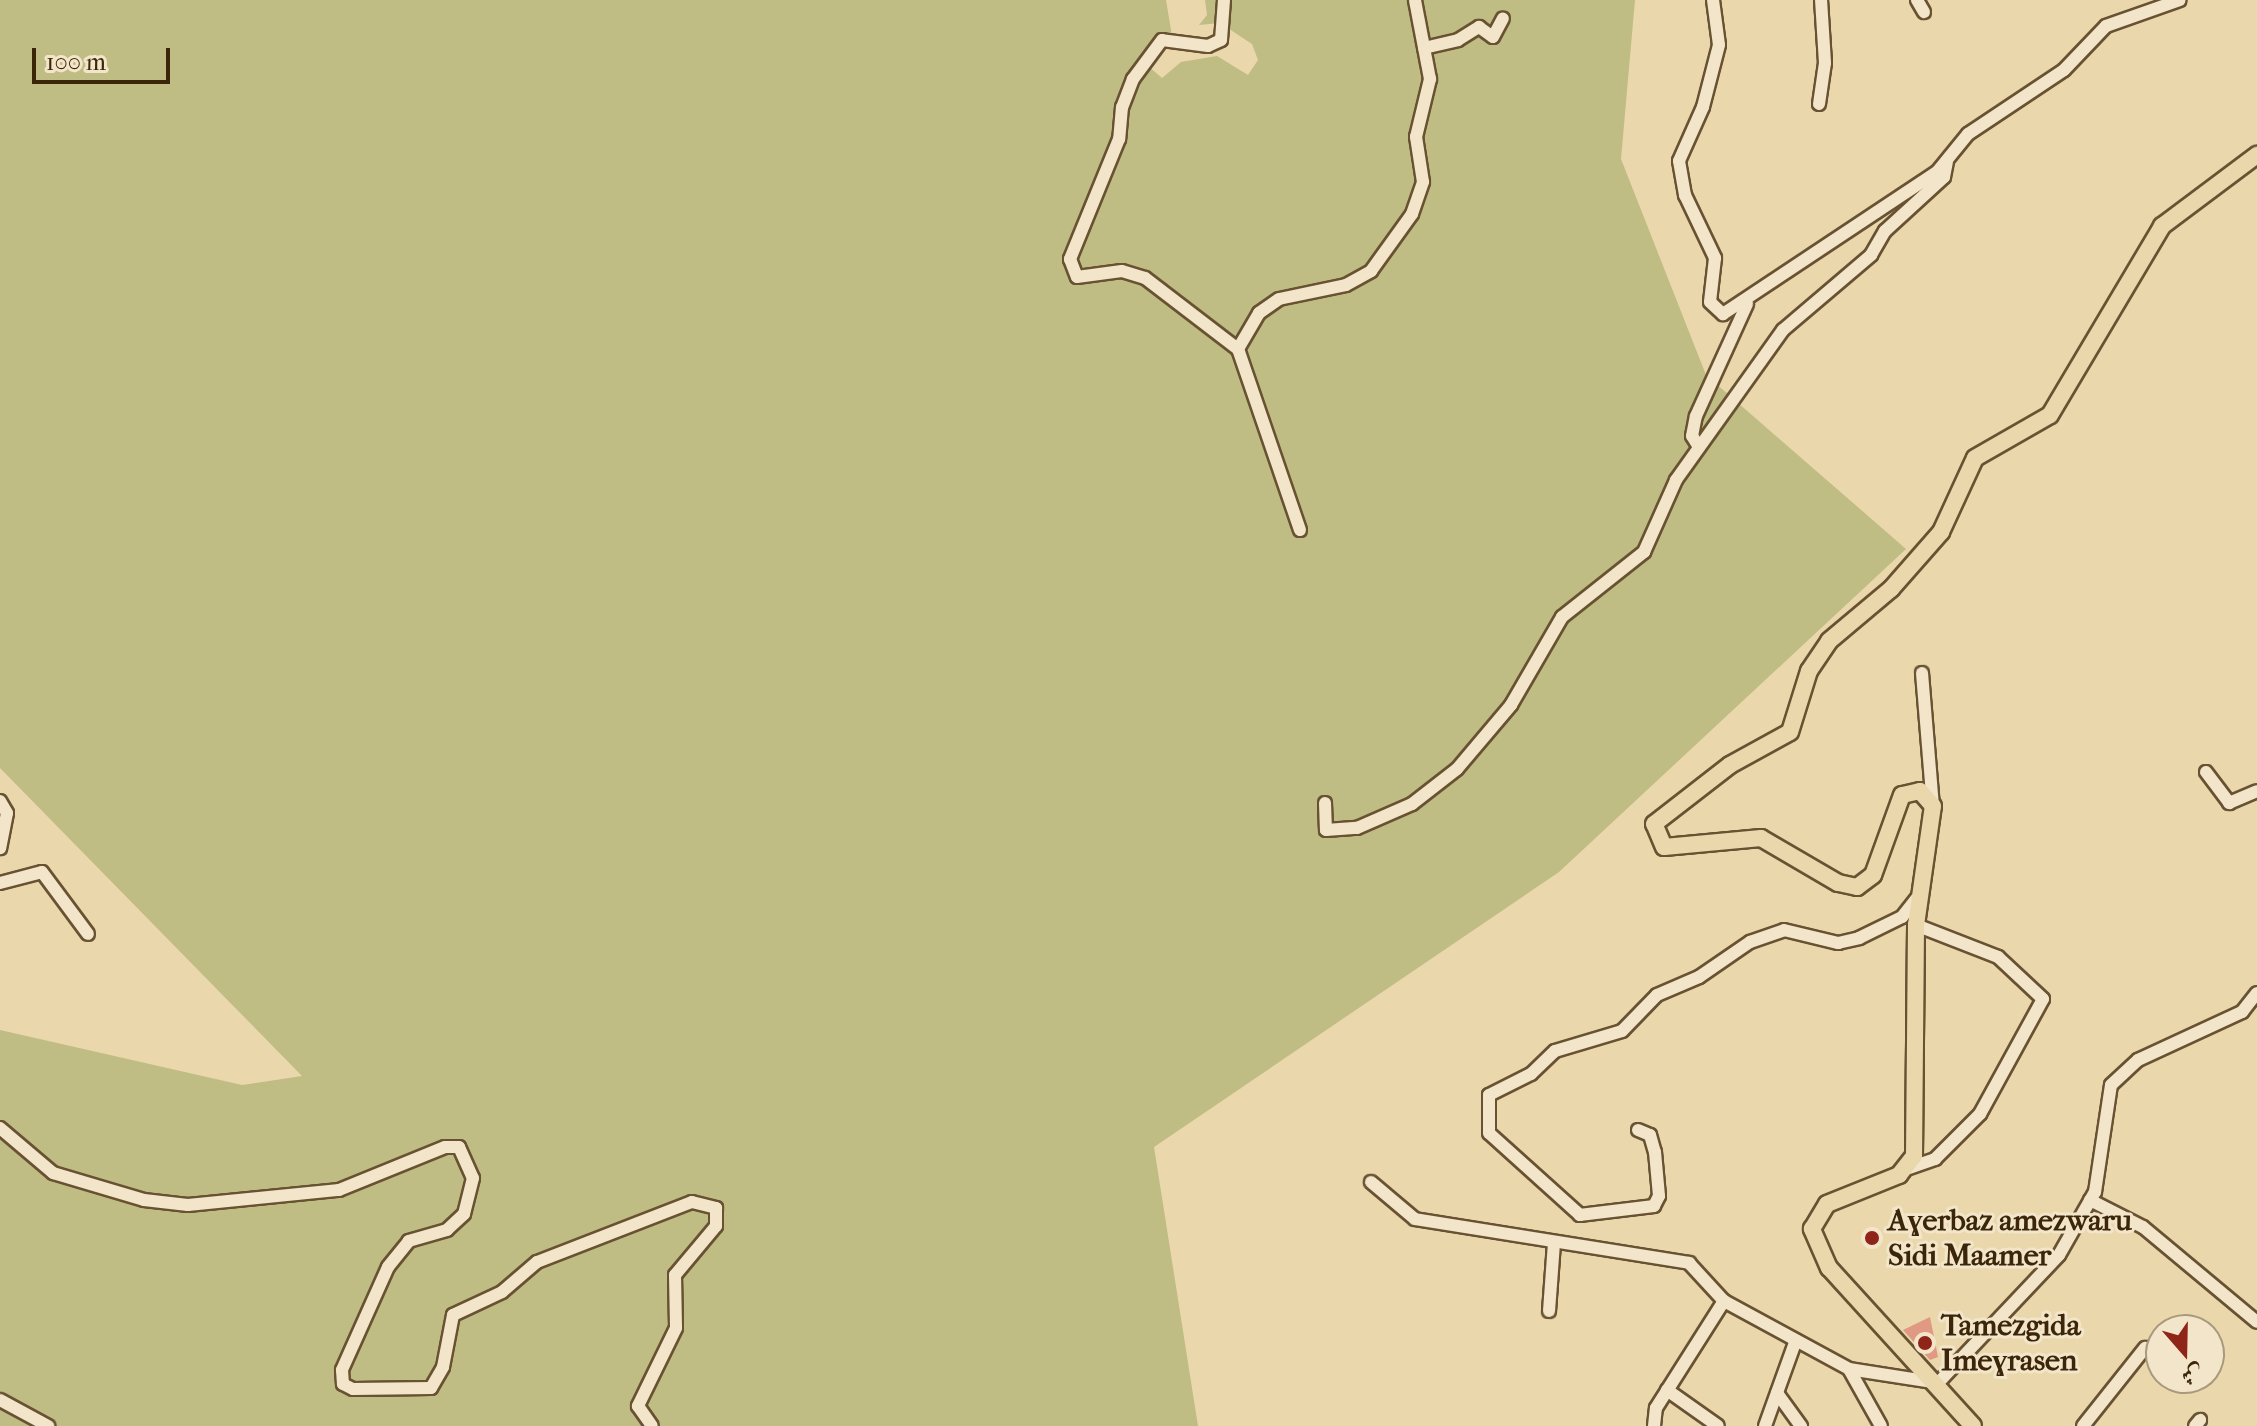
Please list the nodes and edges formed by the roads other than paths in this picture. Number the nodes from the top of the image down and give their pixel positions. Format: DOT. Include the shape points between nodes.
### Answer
graph roads {
  1 [pos="1224,0"];
  2 [pos="1415,0"];
  3 [pos="1713,0"];
  4 [pos="1821,0"];
  5 [pos="1917,0"];
  6 [pos="2180,0"];
  7 [pos="1924,12"];
  8 [pos="1503,18"];
  9 [pos="1424,48"];
  10 [pos="1819,104"];
  11 [pos="2257,155"];
  12 [pos="1947,162"];
  13 [pos="1747,304"];
  14 [pos="1238,349"];
  15 [pos="1699,447"];
  16 [pos="1300,530"];
  17 [pos="1922,673"];
  18 [pos="2206,772"];
  19 [pos="2257,791"];
  20 [pos="0,801"];
  21 [pos="1325,803"];
  22 [pos="1933,806"];
  23 [pos="0,848"];
  24 [pos="0,883"];
  25 [pos="1917,898"];
  26 [pos="1916,925"];
  27 [pos="88,934"];
  28 [pos="2257,993"];
  29 [pos="0,1128"];
  30 [pos="1638,1130"];
  31 [pos="1909,1168"];
  32 [pos="1371,1182"];
  33 [pos="2090,1200"];
  34 [pos="1554,1243"];
  35 [pos="1724,1301"];
  36 [pos="1549,1311"];
  37 [pos="2257,1322"];
  38 [pos="1796,1340"];
  39 [pos="2145,1348"];
  40 [pos="1849,1369"];
  41 [pos="1938,1383"];
  42 [pos="1667,1390"];
  43 [pos="1777,1393"];
  44 [pos="0,1400"];
  45 [pos="48,1426"];
  46 [pos="652,1426"];
  47 [pos="1654,1426"];
  48 [pos="1718,1426"];
  49 [pos="1765,1426"];
  50 [pos="1801,1426"];
  51 [pos="1881,1426"];
  52 [pos="1973,1426"];
  53 [pos="2083,1426"];
  1 -- 14 [label="street" via="1221,40 1208,46 1162,40 1133,79 1123,100 1119,139 1070,259 1077,277 1122,271 1145,278"];
  2 -- 9 [label="street"];
  3 -- 13 [label="street" via="1719,45 1703,107 1681,147 1679,168 1715,258 1711,306 1723,314"];
  4 -- 10 [label="street" via="1825,63"];
  5 -- 7 [label="street"];
  6 -- 12 [label="street" via="2106,26 2064,70 1968,134"];
  8 -- 9 [label="street" via="1493,37 1479,27 1458,40"];
  9 -- 14 [label="street" via="1430,79 1416,137 1423,182 1390,251 1354,282 1269,306"];
  11 -- 22 [label="main road" via="2162,226 2050,415 1975,458 1941,532 1891,589 1829,641 1809,671 1790,732 1730,765 1665,812 1654,832 1671,849 1761,838 1838,883 1857,887 1873,875 1902,795 1920,791"];
  12 -- 13 [label="street"];
  12 -- 15 [label="street" via="1944,177 1885,231 1871,255 1783,330"];
  13 -- 15 [label="street" via="1696,416 1692,436"];
  14 -- 16 [label="street"];
  15 -- 21 [label="street" via="1668,495 1644,552 1562,617 1511,705 1447,779 1389,817 1345,831 1324,828"];
  17 -- 22 [label="street"];
  18 -- 19 [label="street" via="2229,803"];
  20 -- 23 [label="street" via="7,813"];
  22 -- 25 [label="main road"];
  24 -- 27 [label="street" via="42,872"];
  25 -- 26 [label="main road"];
  25 -- 30 [label="street" via="1902,917 1859,938 1838,943 1784,930 1750,942 1699,977 1657,995 1622,1031 1555,1051 1531,1074 1489,1095 1489,1133 1580,1215 1654,1206 1659,1196 1652,1141"];
  26 -- 31 [label="main road" via="1917,1138"];
  26 -- 31 [label="street" via="1998,957 2043,999 1980,1114 1935,1159"];
  28 -- 33 [label="street" via="2242,1012 2138,1060 2111,1085"];
  29 -- 46 [label="street" via="53,1173 188,1205 339,1190 445,1147 459,1147 473,1178 464,1214 447,1230 409,1241 388,1267 342,1370 343,1384 353,1389 431,1388 443,1367 453,1315 502,1292 537,1262 692,1202 716,1208 720,1220 675,1275 676,1328 638,1406"];
  31 -- 41 [label="main road" via="1827,1204 1812,1229 1813,1241 1829,1268"];
  32 -- 34 [label="street" via="1415,1219"];
  33 -- 37 [label="street" via="2143,1227"];
  33 -- 41 [label="street" via="2059,1255"];
  34 -- 35 [label="street" via="1689,1263"];
  34 -- 36 [label="street"];
  35 -- 38 [label="street"];
  35 -- 42 [label="street"];
  38 -- 40 [label="street"];
  38 -- 43 [label="street"];
  39 -- 53 [label="street"];
  40 -- 41 [label="street"];
  40 -- 51 [label="street"];
  41 -- 52 [label="main road"];
  42 -- 47 [label="street"];
  42 -- 48 [label="street"];
  43 -- 49 [label="street"];
  43 -- 50 [label="street"];
  44 -- 45 [label="street"];
}
